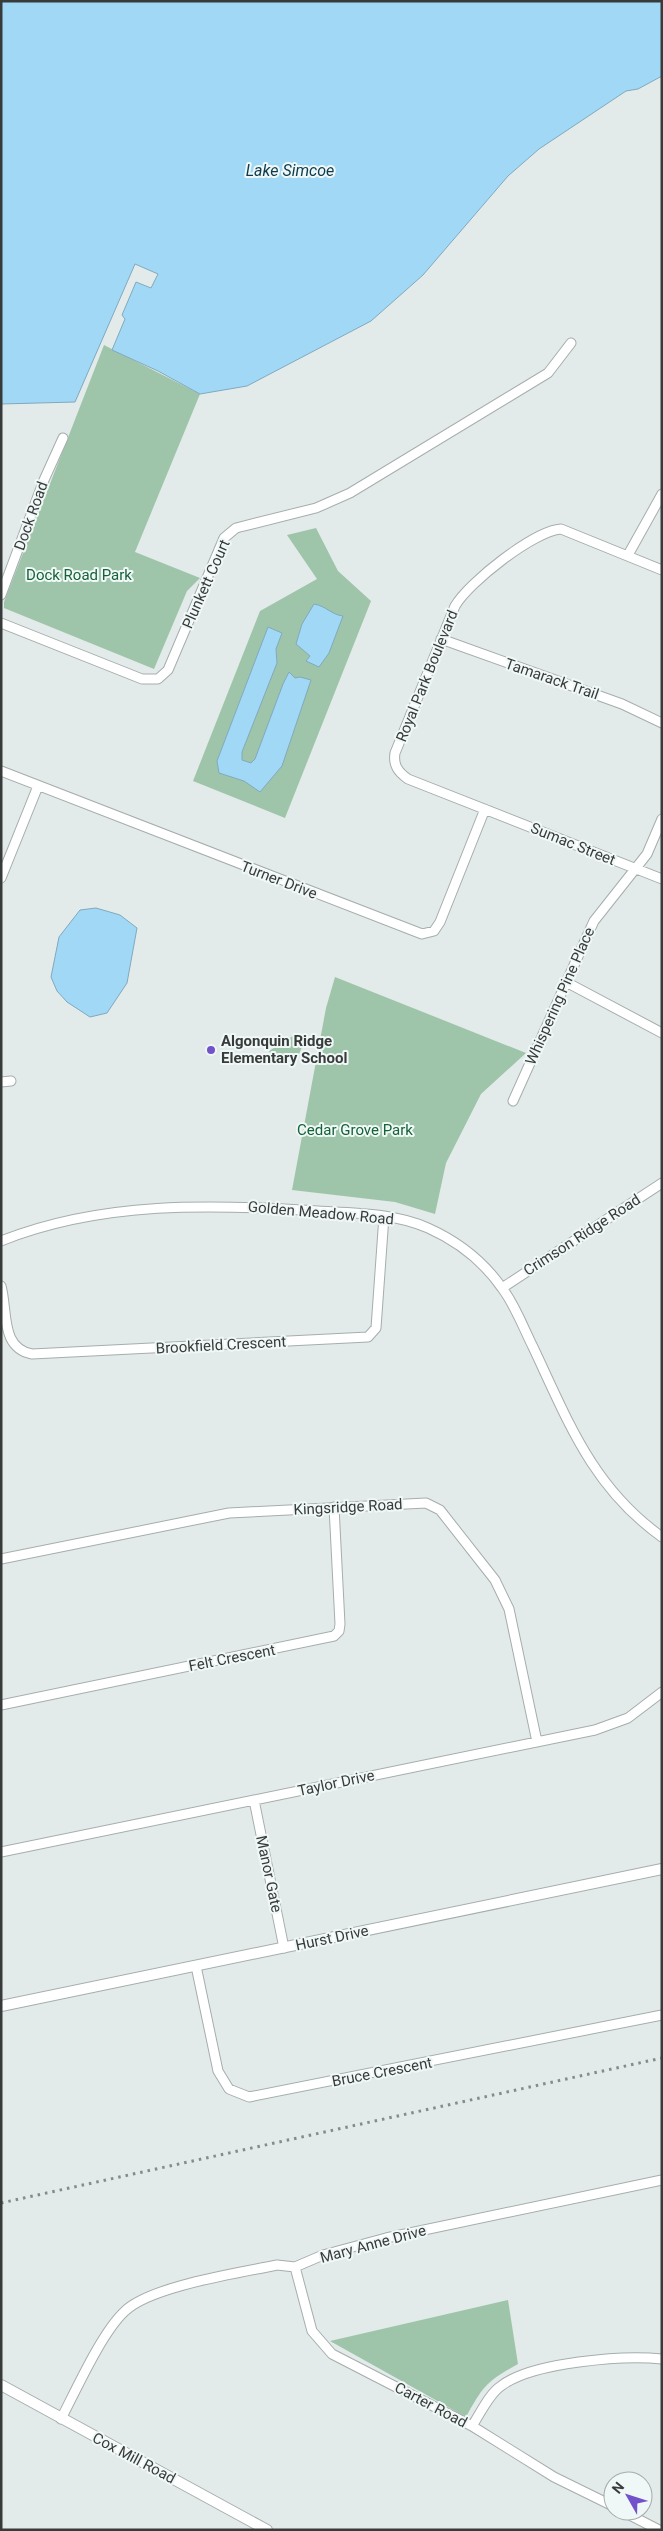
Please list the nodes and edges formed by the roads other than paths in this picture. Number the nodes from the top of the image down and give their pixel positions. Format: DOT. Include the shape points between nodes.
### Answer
graph roads {
  1 [pos="572,342"];
  2 [pos="63,438"];
  3 [pos="662,494"];
  4 [pos="628,555"];
  5 [pos="662,570"];
  6 [pos="2,589"];
  7 [pos="1,623"];
  8 [pos="441,639"];
  9 [pos="662,724"];
  10 [pos="1,771"];
  11 [pos="38,786"];
  12 [pos="485,809"];
  13 [pos="662,819"];
  14 [pos="636,868"];
  15 [pos="1,878"];
  16 [pos="662,879"];
  17 [pos="566,982"];
  18 [pos="662,1033"];
  19 [pos="11,1081"];
  20 [pos="1,1082"];
  21 [pos="513,1101"];
  22 [pos="662,1183"];
  23 [pos="384,1216"];
  24 [pos="1,1241"];
  25 [pos="1,1286"];
  26 [pos="502,1288"];
  27 [pos="334,1507"];
  28 [pos="662,1537"];
  29 [pos="1,1559"];
  30 [pos="662,1692"];
  31 [pos="1,1705"];
  32 [pos="537,1742"];
  33 [pos="254,1800"];
  34 [pos="1,1852"];
  35 [pos="662,1869"];
  36 [pos="284,1948"];
  37 [pos="196,1966"];
  38 [pos="1,2006"];
  39 [pos="662,2015"];
  40 [pos="662,2180"];
  41 [pos="295,2268"];
  42 [pos="662,2359"];
  43 [pos="1,2385"];
  44 [pos="60,2419"];
  45 [pos="472,2426"];
  46 [pos="603,2501"];
  47 [pos="641,2521"];
  48 [pos="267,2530"];
  49 [pos="659,2530"];
  1 -- 7 [label="street, Plunkett Court" via="548,373 350,493 316,508 230,531 224,538 168,670 158,679 142,679"];
  2 -- 6 [label="street, Dock Road"];
  3 -- 4 [label="street"];
  4 -- 5 [label="street, Royal Park Boulevard"];
  4 -- 8 [label="street, Royal Park Boulevard" via="570,531 554,530 494,565 480,577 461,596"];
  8 -- 9 [label="street, Tamarack Trail" via="622,704"];
  8 -- 12 [label="street, Royal Park Boulevard" via="394,760 401,774 408,779"];
  10 -- 11 [label="street, Turner Drive"];
  11 -- 12 [label="street, Turner Drive" via="422,934 437,928"];
  11 -- 15 [label="street"];
  12 -- 14 [label="street, Sumac Street"];
  13 -- 14 [label="street, Whispering Pine Place" via="647,854"];
  14 -- 16 [label="street, Sumac Street"];
  14 -- 17 [label="street, Whispering Pine Place" via="594,921"];
  17 -- 18 [label="street"];
  17 -- 21 [label="street, Whispering Pine Place"];
  19 -- 20 [label="street"];
  22 -- 26 [label="street, Crimson Ridge Road"];
  23 -- 24 [label="street, Golden Meadow Road" via="243,1206 128,1210 75,1218"];
  23 -- 25 [label="street, Brookfield Crescent" via="376,1328 368,1337 32,1354 18,1350 9,1338"];
  23 -- 26 [label="street, Golden Meadow Road" via="428,1228 452,1241 478,1261"];
  26 -- 28 [label="street, Golden Meadow Road" via="594,1468 622,1504"];
  27 -- 29 [label="street, Kingsridge Road" via="229,1513"];
  27 -- 31 [label="street, Felt Crescent" via="340,1624 334,1636"];
  27 -- 32 [label="street, Kingsridge Road" via="426,1503 440,1510 495,1580 509,1609"];
  30 -- 32 [label="street, Taylor Drive" via="644,1707 612,1724"];
  32 -- 33 [label="street, Taylor Drive"];
  33 -- 34 [label="street, Taylor Drive"];
  33 -- 36 [label="street, Manor Gate"];
  35 -- 36 [label="street, Hurst Drive"];
  36 -- 37 [label="street, Hurst Drive"];
  37 -- 38 [label="street, Hurst Drive"];
  37 -- 39 [label="street, Bruce Crescent" via="218,2071 229,2089 249,2097"];
  40 -- 41 [label="street, Mary Anne Drive" via="386,2238 324,2255"];
  41 -- 44 [label="street, Mary Anne Drive" via="277,2265 156,2292 125,2310 108,2333"];
  41 -- 45 [label="street, Carter Road" via="312,2331 332,2354"];
  42 -- 45 [label="street" via="638,2356 575,2362 519,2376 500,2386"];
  43 -- 44 [label="street, Cox Mill Road"];
  44 -- 48 [label="street, Cox Mill Road"];
  45 -- 46 [label="street, Carter Road" via="554,2477"];
  47 -- 49 [label="street"];
}
